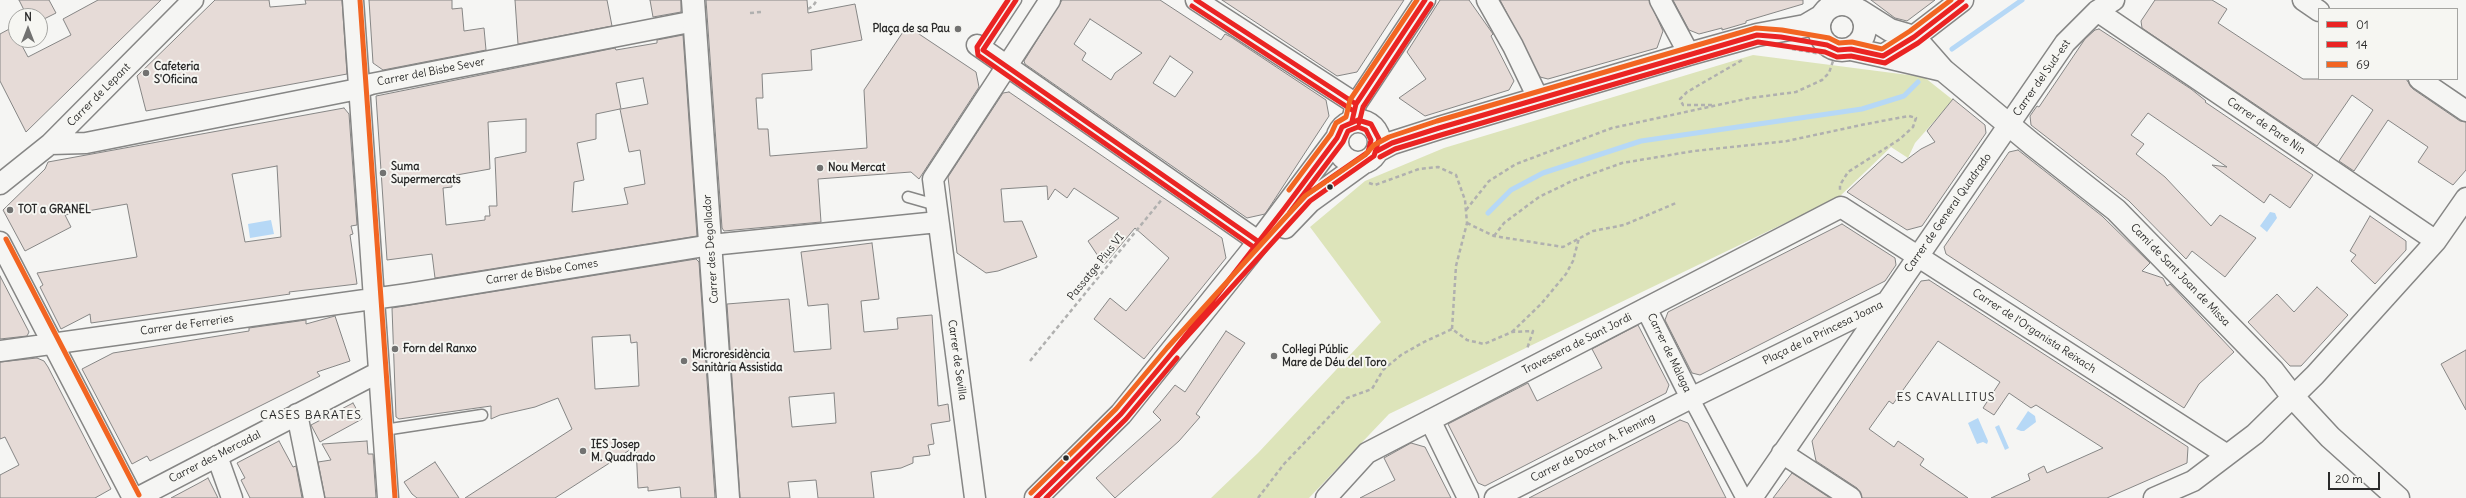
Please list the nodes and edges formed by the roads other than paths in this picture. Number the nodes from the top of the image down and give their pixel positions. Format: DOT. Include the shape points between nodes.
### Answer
graph roads {
  1 [pos="193,0"];
  2 [pos="353,0"];
  3 [pos="1016,0"];
  4 [pos="1050,0"];
  5 [pos="1196,0"];
  6 [pos="1425,0"];
  7 [pos="1487,0"];
  8 [pos="1660,0"];
  9 [pos="1962,0"];
  10 [pos="2114,0"];
  11 [pos="2303,0"];
  12 [pos="1831,7"];
  13 [pos="2318,10"];
  14 [pos="694,11"];
  15 [pos="1860,11"];
  16 [pos="2097,11"];
  17 [pos="1914,37"];
  18 [pos="1752,44"];
  19 [pos="980,48"];
  20 [pos="1838,52"];
  21 [pos="1689,54"];
  22 [pos="1883,56"];
  23 [pos="1007,66"];
  24 [pos="1943,70"];
  25 [pos="2420,80"];
  26 [pos="359,88"];
  27 [pos="1538,98"];
  28 [pos="2466,111"];
  29 [pos="1359,116"];
  30 [pos="2009,125"];
  31 [pos="1439,128"];
  32 [pos="1337,138"];
  33 [pos="50,144"];
  34 [pos="1368,165"];
  35 [pos="0,184"];
  36 [pos="908,198"];
  37 [pos="2466,198"];
  38 [pos="1841,207"];
  39 [pos="937,214"];
  40 [pos="2436,241"];
  41 [pos="0,242"];
  42 [pos="1259,242"];
  43 [pos="710,245"];
  44 [pos="1918,256"];
  45 [pos="374,298"];
  46 [pos="1887,301"];
  47 [pos="1646,308"];
  48 [pos="53,345"];
  49 [pos="0,351"];
  50 [pos="1172,353"];
  51 [pos="379,372"];
  52 [pos="2293,397"];
  53 [pos="1691,398"];
  54 [pos="298,414"];
  55 [pos="482,415"];
  56 [pos="1430,420"];
  57 [pos="384,430"];
  58 [pos="1782,454"];
  59 [pos="2227,455"];
  60 [pos="217,456"];
  61 [pos="392,494"];
  62 [pos="133,498"];
  63 [pos="137,498"];
  64 [pos="232,498"];
  65 [pos="314,498"];
  66 [pos="728,498"];
  67 [pos="975,498"];
  68 [pos="1036,498"];
  69 [pos="1326,498"];
  70 [pos="1468,498"];
  71 [pos="1495,498"];
  72 [pos="1744,498"];
  73 [pos="1752,498"];
  74 [pos="1851,498"];
  75 [pos="2154,498"];
  76 [pos="2398,498"];
  1 -- 33 [label="street, Carrer de Lepant"];
  2 -- 26 [label="street"];
  3 -- 19 [label="lane"];
  4 -- 23 [label="street"];
  5 -- 29 [label="street"];
  6 -- 29 [label="street"];
  7 -- 27 [label="street"];
  8 -- 21 [label="street"];
  9 -- 17 [label="street"];
  10 -- 16 [label="street, Carrer del Sud-est"];
  11 -- 13 [label="street"];
  12 -- 15 [label="street" via="1849,5"];
  12 -- 18 [label="street" via="1805,26"];
  12 -- 20 [label="street" via="1820,35"];
  14 -- 26 [label="street, Carrer del Bisbe Sever"];
  14 -- 43 [label="street, Carrer des Degollador"];
  15 -- 17 [label="street" via="1890,30"];
  15 -- 20 [label="street" via="1866,30 1861,42"];
  16 -- 30 [label="street, Carrer del Sud-est" via="2065,43"];
  16 -- 40 [label="street, Carrer de Pare Nin"];
  17 -- 22 [label="street"];
  17 -- 24 [label="street, Camí de Sant Joan de Missa"];
  18 -- 20 [label="street, Camí de Sant Joan de Missa" via="1781,37"];
  18 -- 21 [label="street"];
  19 -- 23 [label="street"];
  20 -- 22 [label="street, Camí de Sant Joan de Missa"];
  21 -- 27 [label="street"];
  22 -- 24 [label="street, Camí de Sant Joan de Missa"];
  23 -- 39 [label="street, Carrer de Sevilla" via="934,179"];
  23 -- 42 [label="street"];
  24 -- 30 [label="street, Camí de Sant Joan de Missa"];
  25 -- 28 [label="street"];
  26 -- 33 [label="street, Carrer del Bisbe Sever" via="86,143"];
  26 -- 45 [label="street"];
  27 -- 31 [label="street"];
  29 -- 31 [label="street" via="1404,130"];
  29 -- 32 [label="street" via="1342,127"];
  29 -- 34 [label="street" via="1379,139"];
  30 -- 44 [label="street, Carrer de General Quadrado"];
  30 -- 52 [label="street, Camí de Sant Joan de Missa" via="2116,210 2273,371"];
  31 -- 34 [label="street" via="1392,144"];
  32 -- 34 [label="street" via="1338,149 1344,158"];
  32 -- 42 [label="street"];
  33 -- 35 [label="street, Carrer de Lepant"];
  34 -- 50 [label="street" via="1310,201"];
  36 -- 39 [label="lane"];
  37 -- 40 [label="street"];
  38 -- 44 [label="street, Carrer de l'Organista Reixach"];
  38 -- 47 [label="street, Travessera de Sant Jordi"];
  39 -- 43 [label="street"];
  39 -- 67 [label="street, Carrer de Sevilla"];
  40 -- 52 [label="street"];
  41 -- 48 [label="street"];
  42 -- 50 [label="street"];
  43 -- 45 [label="street, Carrer de Bisbe Comes"];
  43 -- 66 [label="street, Carrer des Degollador"];
  44 -- 46 [label="street, Carrer de General Quadrado"];
  44 -- 59 [label="street, Carrer de l'Organista Reixach"];
  45 -- 48 [label="street, Carrer de Ferreries"];
  45 -- 51 [label="street"];
  46 -- 53 [label="street, Plaça de la Princesa Joana"];
  46 -- 58 [label="street, Plaça de la Princesa Joana"];
  47 -- 53 [label="street, Carrer de Màlaga"];
  47 -- 56 [label="street, Travessera de Sant Jordi"];
  48 -- 49 [label="street, Carrer de Ferreries"];
  48 -- 62 [label="street"];
  50 -- 68 [label="street" via="1121,414"];
  51 -- 54 [label="street, Carrer des Mercadal"];
  51 -- 57 [label="street"];
  52 -- 59 [label="street" via="2255,434"];
  52 -- 76 [label="street, Camí de Sant Joan de Missa" via="2330,437"];
  53 -- 71 [label="street, Carrer de Doctor A. Fleming"];
  53 -- 72 [label="street"];
  54 -- 60 [label="street, Carrer des Mercadal"];
  54 -- 65 [label="street"];
  55 -- 57 [label="lane"];
  56 -- 69 [label="street, Travessera de Sant Jordi" via="1367,453"];
  56 -- 70 [label="street"];
  57 -- 61 [label="street"];
  58 -- 73 [label="street, Plaça de la Princesa Joana"];
  58 -- 74 [label="street"];
  59 -- 75 [label="street" via="2193,481"];
  60 -- 63 [label="street, Carrer des Mercadal"];
  60 -- 64 [label="street"];
}
